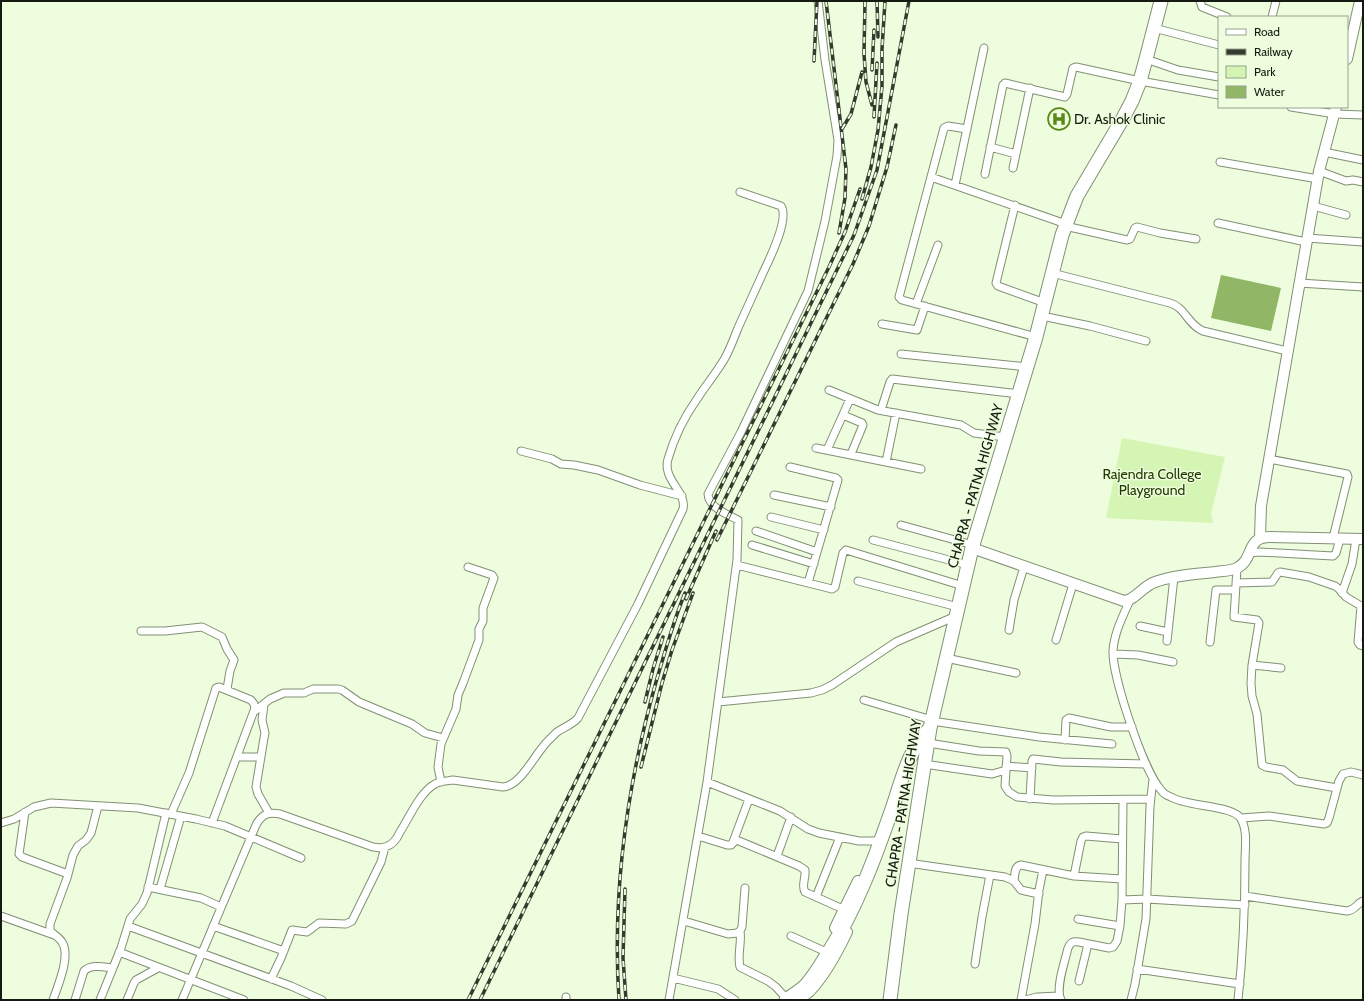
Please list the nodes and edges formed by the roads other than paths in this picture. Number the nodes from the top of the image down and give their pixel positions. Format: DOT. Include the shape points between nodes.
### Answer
graph roads {
  1 [pos="818,1"];
  2 [pos="1160,1"];
  3 [pos="1200,1"];
  4 [pos="1276,1"];
  5 [pos="1360,1"];
  6 [pos="1224,16"];
  7 [pos="1272,16"];
  8 [pos="1154,28"];
  9 [pos="1218,45"];
  10 [pos="984,48"];
  11 [pos="1348,55"];
  12 [pos="1146,59"];
  13 [pos="1218,77"];
  14 [pos="1140,81"];
  15 [pos="1030,88"];
  16 [pos="1218,95"];
  17 [pos="1306,108"];
  18 [pos="1335,110"];
  19 [pos="1363,115"];
  20 [pos="967,129"];
  21 [pos="990,147"];
  22 [pos="1324,152"];
  23 [pos="1016,154"];
  24 [pos="1363,160"];
  25 [pos="1220,162"];
  26 [pos="1014,168"];
  27 [pos="985,174"];
  28 [pos="1318,175"];
  29 [pos="931,177"];
  30 [pos="1363,182"];
  31 [pos="955,185"];
  32 [pos="740,192"];
  33 [pos="1016,205"];
  34 [pos="1313,206"];
  35 [pos="1346,215"];
  36 [pos="1218,223"];
  37 [pos="1065,225"];
  38 [pos="1196,239"];
  39 [pos="1307,240"];
  40 [pos="1363,242"];
  41 [pos="938,245"];
  42 [pos="1052,273"];
  43 [pos="1299,283"];
  44 [pos="1363,288"];
  45 [pos="1045,302"];
  46 [pos="916,304"];
  47 [pos="925,306"];
  48 [pos="1042,316"];
  49 [pos="882,324"];
  50 [pos="1036,337"];
  51 [pos="1146,341"];
  52 [pos="1287,350"];
  53 [pos="901,354"];
  54 [pos="1027,367"];
  55 [pos="829,390"];
  56 [pos="1019,394"];
  57 [pos="850,398"];
  58 [pos="881,410"];
  59 [pos="896,413"];
  60 [pos="842,414"];
  61 [pos="1005,437"];
  62 [pos="816,448"];
  63 [pos="827,450"];
  64 [pos="521,451"];
  65 [pos="850,454"];
  66 [pos="1269,460"];
  67 [pos="886,462"];
  68 [pos="790,467"];
  69 [pos="921,469"];
  70 [pos="774,495"];
  71 [pos="682,496"];
  72 [pos="831,507"];
  73 [pos="771,517"];
  74 [pos="901,525"];
  75 [pos="824,530"];
  76 [pos="756,531"];
  77 [pos="1260,538"];
  78 [pos="1336,538"];
  79 [pos="1360,539"];
  80 [pos="873,540"];
  81 [pos="752,545"];
  82 [pos="973,547"];
  83 [pos="818,552"];
  84 [pos="1249,553"];
  85 [pos="814,564"];
  86 [pos="737,565"];
  87 [pos="968,565"];
  88 [pos="468,567"];
  89 [pos="1024,567"];
  90 [pos="1237,568"];
  91 [pos="1174,578"];
  92 [pos="858,581"];
  93 [pos="808,583"];
  94 [pos="1073,584"];
  95 [pos="963,586"];
  96 [pos="1236,586"];
  97 [pos="1342,593"];
  98 [pos="1130,600"];
  99 [pos="957,611"];
  100 [pos="1140,626"];
  101 [pos="1010,630"];
  102 [pos="141,631"];
  103 [pos="1168,632"];
  104 [pos="1056,640"];
  105 [pos="1167,641"];
  106 [pos="1210,642"];
  107 [pos="1363,646"];
  108 [pos="1114,654"];
  109 [pos="946,658"];
  110 [pos="1173,662"];
  111 [pos="1252,665"];
  112 [pos="1281,668"];
  113 [pos="1016,673"];
  114 [pos="227,689"];
  115 [pos="864,700"];
  116 [pos="718,702"];
  117 [pos="264,704"];
  118 [pos="255,711"];
  119 [pos="931,723"];
  120 [pos="1132,727"];
  121 [pos="443,738"];
  122 [pos="1065,740"];
  123 [pos="928,743"];
  124 [pos="1112,744"];
  125 [pos="237,757"];
  126 [pos="261,757"];
  127 [pos="924,764"];
  128 [pos="1146,764"];
  129 [pos="1006,768"];
  130 [pos="1032,768"];
  131 [pos="1363,775"];
  132 [pos="1153,778"];
  133 [pos="901,780"];
  134 [pos="441,782"];
  135 [pos="707,782"];
  136 [pos="1337,788"];
  137 [pos="749,799"];
  138 [pos="1030,799"];
  139 [pos="1150,799"];
  140 [pos="1123,800"];
  141 [pos="98,806"];
  142 [pos="25,812"];
  143 [pos="269,813"];
  144 [pos="168,814"];
  145 [pos="181,816"];
  146 [pos="791,817"];
  147 [pos="1241,818"];
  148 [pos="1,823"];
  149 [pos="212,823"];
  150 [pos="698,836"];
  151 [pos="251,837"];
  152 [pos="840,837"];
  153 [pos="1122,839"];
  154 [pos="876,841"];
  155 [pos="733,842"];
  156 [pos="385,848"];
  157 [pos="777,856"];
  158 [pos="301,858"];
  159 [pos="908,863"];
  160 [pos="1043,870"];
  161 [pos="68,874"];
  162 [pos="990,875"];
  163 [pos="1074,876"];
  164 [pos="1122,879"];
  165 [pos="1014,881"];
  166 [pos="148,887"];
  167 [pos="745,888"];
  168 [pos="160,889"];
  169 [pos="1039,894"];
  170 [pos="1245,896"];
  171 [pos="816,897"];
  172 [pos="1147,899"];
  173 [pos="1122,900"];
  174 [pos="1363,901"];
  175 [pos="1245,905"];
  176 [pos="221,907"];
  177 [pos="844,910"];
  178 [pos="1,916"];
  179 [pos="1078,919"];
  180 [pos="684,921"];
  181 [pos="128,926"];
  182 [pos="213,926"];
  183 [pos="1120,926"];
  184 [pos="740,931"];
  185 [pos="54,935"];
  186 [pos="791,936"];
  187 [pos="1088,944"];
  188 [pos="284,951"];
  189 [pos="824,951"];
  190 [pos="119,952"];
  191 [pos="202,953"];
  192 [pos="975,964"];
  193 [pos="112,968"];
  194 [pos="158,968"];
  195 [pos="1137,969"];
  196 [pos="271,978"];
  197 [pos="673,978"];
  198 [pos="191,980"];
  199 [pos="1079,981"];
  200 [pos="1240,984"];
  201 [pos="1060,998"];
  202 [pos="785,999"];
  203 [pos="53,1000"];
  204 [pos="75,1000"];
  205 [pos="100,1000"];
  206 [pos="127,1000"];
  207 [pos="182,1000"];
  208 [pos="244,1000"];
  209 [pos="322,1000"];
  210 [pos="670,1000"];
  211 [pos="734,1000"];
  212 [pos="798,1000"];
  213 [pos="890,1000"];
  214 [pos="1021,1000"];
  215 [pos="1025,1000"];
  216 [pos="1131,1000"];
  217 [pos="1238,1000"];
  1 -- 86 [label="street" via="838,131 837,156 808,291 741,432 708,491 709,500 716,508 738,520"];
  2 -- 8 [label="highway, CHAPRA - PATNA HIGHWAY"];
  3 -- 6 [label="street" via="1202,7"];
  4 -- 7 [label="street"];
  5 -- 11 [label="street"];
  8 -- 9 [label="street"];
  8 -- 12 [label="highway, CHAPRA - PATNA HIGHWAY"];
  10 -- 20 [label="street"];
  12 -- 13 [label="street" via="1178,70"];
  12 -- 14 [label="highway, CHAPRA - PATNA HIGHWAY"];
  14 -- 15 [label="street" via="1076,67 1073,68 1065,97"];
  14 -- 16 [label="street"];
  14 -- 37 [label="highway, CHAPRA - PATNA HIGHWAY" via="1122,120 1077,196"];
  15 -- 21 [label="street" via="1003,84"];
  15 -- 23 [label="street"];
  17 -- 18 [label="street"];
  18 -- 19 [label="street"];
  18 -- 22 [label="street"];
  20 -- 29 [label="street" via="948,126 944,128"];
  20 -- 31 [label="street"];
  21 -- 23 [label="street"];
  21 -- 27 [label="street"];
  22 -- 24 [label="street"];
  22 -- 28 [label="street"];
  23 -- 26 [label="street"];
  25 -- 28 [label="street"];
  28 -- 30 [label="street"];
  28 -- 34 [label="street"];
  29 -- 31 [label="street"];
  29 -- 46 [label="street" via="899,293 900,299"];
  31 -- 33 [label="street"];
  32 -- 71 [label="street" via="781,206 784,211 783,218 771,257 728,352 680,428 668,459 667,468 671,479"];
  33 -- 37 [label="street"];
  33 -- 45 [label="street" via="996,283 998,286"];
  34 -- 35 [label="street"];
  34 -- 39 [label="street"];
  36 -- 39 [label="street"];
  37 -- 38 [label="street" via="1127,240 1137,227 1160,234"];
  37 -- 42 [label="highway, CHAPRA - PATNA HIGHWAY"];
  39 -- 40 [label="street"];
  39 -- 43 [label="street"];
  41 -- 46 [label="street"];
  42 -- 45 [label="highway, CHAPRA - PATNA HIGHWAY"];
  42 -- 52 [label="street" via="1175,304 1195,327 1203,331"];
  43 -- 44 [label="street"];
  43 -- 52 [label="street"];
  45 -- 48 [label="highway, CHAPRA - PATNA HIGHWAY"];
  46 -- 47 [label="street"];
  47 -- 49 [label="street" via="916,330"];
  47 -- 50 [label="street"];
  48 -- 50 [label="highway, CHAPRA - PATNA HIGHWAY"];
  48 -- 51 [label="street"];
  50 -- 54 [label="highway, CHAPRA - PATNA HIGHWAY"];
  52 -- 66 [label="street"];
  53 -- 54 [label="street"];
  54 -- 56 [label="highway, CHAPRA - PATNA HIGHWAY"];
  55 -- 57 [label="street"];
  56 -- 58 [label="street" via="892,379"];
  56 -- 61 [label="highway, CHAPRA - PATNA HIGHWAY"];
  57 -- 58 [label="street"];
  57 -- 60 [label="street"];
  58 -- 59 [label="street"];
  59 -- 61 [label="street" via="961,425 977,434"];
  59 -- 67 [label="street"];
  60 -- 63 [label="street"];
  60 -- 65 [label="street" via="862,422 863,425"];
  61 -- 82 [label="highway, CHAPRA - PATNA HIGHWAY"];
  62 -- 63 [label="street"];
  63 -- 65 [label="street"];
  64 -- 71 [label="street" via="562,464 598,470"];
  65 -- 67 [label="street"];
  66 -- 77 [label="street" via="1261,506"];
  66 -- 78 [label="street" via="1347,474"];
  67 -- 69 [label="street"];
  68 -- 72 [label="street" via="838,478"];
  70 -- 72 [label="street"];
  71 -- 134 [label="street" via="684,503 681,512 612,654 574,722 542,747 522,775 511,785 453,780"];
  72 -- 75 [label="street"];
  73 -- 75 [label="street"];
  74 -- 82 [label="street"];
  75 -- 83 [label="street"];
  76 -- 83 [label="street"];
  77 -- 78 [label="street"];
  77 -- 84 [label="street"];
  78 -- 79 [label="street"];
  78 -- 84 [label="street" via="1336,553 1333,556"];
  79 -- 97 [label="street"];
  80 -- 87 [label="street"];
  81 -- 85 [label="street"];
  82 -- 87 [label="highway, CHAPRA - PATNA HIGHWAY"];
  82 -- 89 [label="street"];
  83 -- 85 [label="street"];
  84 -- 90 [label="street"];
  85 -- 93 [label="street"];
  86 -- 93 [label="street"];
  86 -- 116 [label="street"];
  87 -- 95 [label="highway, CHAPRA - PATNA HIGHWAY"];
  88 -- 121 [label="street" via="494,578 483,608 479,640 458,695 456,709"];
  89 -- 94 [label="street"];
  89 -- 101 [label="street" via="1014,600"];
  90 -- 91 [label="street"];
  90 -- 96 [label="street"];
  91 -- 98 [label="street" via="1149,584"];
  91 -- 103 [label="street"];
  92 -- 99 [label="street"];
  93 -- 95 [label="street" via="834,588 846,550"];
  94 -- 98 [label="street" via="1120,600"];
  94 -- 104 [label="street"];
  95 -- 99 [label="highway, CHAPRA - PATNA HIGHWAY"];
  96 -- 97 [label="street" via="1272,582 1278,573 1282,572 1337,587"];
  96 -- 106 [label="street" via="1216,590"];
  96 -- 111 [label="street" via="1234,617 1259,622"];
  97 -- 107 [label="street" via="1361,608 1358,642"];
  98 -- 108 [label="street" via="1117,632"];
  99 -- 109 [label="highway, CHAPRA - PATNA HIGHWAY"];
  99 -- 116 [label="street" via="896,642 822,690"];
  100 -- 103 [label="street"];
  102 -- 114 [label="street" via="165,631 199,626 221,636 234,660"];
  103 -- 105 [label="street"];
  108 -- 110 [label="street" via="1138,655"];
  108 -- 120 [label="street" via="1114,666"];
  109 -- 113 [label="street"];
  109 -- 119 [label="highway, CHAPRA - PATNA HIGHWAY"];
  111 -- 112 [label="street"];
  111 -- 136 [label="street" via="1251,689 1257,714 1262,765 1284,770 1297,781"];
  114 -- 118 [label="street" via="251,700"];
  114 -- 144 [label="street" via="216,687 189,773"];
  115 -- 119 [label="street"];
  116 -- 135 [label="street"];
  117 -- 118 [label="street"];
  117 -- 121 [label="street" via="284,693 340,689 359,702 412,724 429,735"];
  117 -- 126 [label="street" via="262,720 265,735"];
  118 -- 125 [label="street"];
  119 -- 122 [label="street"];
  119 -- 123 [label="highway, CHAPRA - PATNA HIGHWAY"];
  119 -- 133 [label="highway" via="912,753"];
  120 -- 122 [label="street" via="1114,727 1069,718 1066,720"];
  120 -- 128 [label="street"];
  121 -- 134 [label="street" via="438,767"];
  122 -- 124 [label="street"];
  123 -- 127 [label="highway, CHAPRA - PATNA HIGHWAY"];
  123 -- 129 [label="street" via="1006,752"];
  125 -- 126 [label="street"];
  125 -- 149 [label="street"];
  126 -- 143 [label="street" via="256,787"];
  127 -- 129 [label="street" via="992,774"];
  127 -- 159 [label="highway, CHAPRA - PATNA HIGHWAY"];
  128 -- 130 [label="street" via="1034,759"];
  128 -- 132 [label="street"];
  129 -- 130 [label="street"];
  129 -- 138 [label="street" via="1005,786 1009,792 1017,797"];
  130 -- 138 [label="street"];
  131 -- 136 [label="street" via="1346,773 1341,776"];
  132 -- 139 [label="street"];
  132 -- 147 [label="street" via="1161,790 1177,800 1228,811"];
  133 -- 154 [label="street"];
  133 -- 202 [label="highway" via="868,872 836,940 805,986"];
  133 -- 212 [label="street" via="897,807 886,840 846,934 833,960 810,991"];
  134 -- 156 [label="street" via="430,787 397,838"];
  135 -- 137 [label="street"];
  135 -- 150 [label="street"];
  136 -- 147 [label="street" via="1329,818 1324,824 1269,816"];
  137 -- 146 [label="street"];
  137 -- 155 [label="street"];
  138 -- 140 [label="street"];
  139 -- 140 [label="street"];
  139 -- 172 [label="street"];
  140 -- 153 [label="street"];
  141 -- 142 [label="street" via="52,803 39,805"];
  141 -- 144 [label="street" via="138,808"];
  141 -- 161 [label="street" via="91,833 75,850"];
  142 -- 148 [label="street"];
  142 -- 161 [label="street" via="19,854"];
  143 -- 151 [label="street" via="262,816"];
  143 -- 156 [label="street" via="280,814 373,847"];
  144 -- 145 [label="street"];
  144 -- 166 [label="street"];
  145 -- 149 [label="street"];
  145 -- 168 [label="street"];
  146 -- 152 [label="street" via="812,830"];
  146 -- 157 [label="street"];
  147 -- 170 [label="street" via="1245,835"];
  149 -- 151 [label="street"];
  150 -- 155 [label="street" via="727,846"];
  150 -- 180 [label="street"];
  151 -- 158 [label="street"];
  151 -- 176 [label="street"];
  152 -- 154 [label="street"];
  152 -- 171 [label="street"];
  153 -- 163 [label="street" via="1082,837"];
  153 -- 164 [label="street"];
  154 -- 177 [label="street"];
  155 -- 157 [label="street" via="740,841"];
  156 -- 188 [label="street" via="381,862 350,923 320,923 307,932 292,930"];
  157 -- 171 [label="street" via="803,868 806,876 804,890"];
  159 -- 162 [label="street"];
  159 -- 213 [label="highway, CHAPRA - PATNA HIGHWAY"];
  160 -- 163 [label="street"];
  160 -- 165 [label="street" via="1018,866"];
  160 -- 169 [label="street"];
  161 -- 185 [label="street" via="50,924 50,931"];
  162 -- 165 [label="street"];
  162 -- 192 [label="street"];
  163 -- 164 [label="street"];
  164 -- 173 [label="street"];
  165 -- 169 [label="street" via="1021,890"];
  166 -- 168 [label="street"];
  166 -- 181 [label="street" via="145,899 133,914"];
  167 -- 184 [label="street"];
  168 -- 176 [label="street" via="201,898"];
  169 -- 214 [label="street"];
  170 -- 174 [label="street" via="1347,911"];
  170 -- 175 [label="street"];
  171 -- 177 [label="street"];
  172 -- 173 [label="street"];
  172 -- 175 [label="street"];
  172 -- 195 [label="street"];
  173 -- 183 [label="street"];
  175 -- 200 [label="street"];
  176 -- 182 [label="street"];
  177 -- 189 [label="street"];
  178 -- 185 [label="street"];
  179 -- 183 [label="street"];
  180 -- 184 [label="street" via="728,934"];
  180 -- 197 [label="street"];
  181 -- 190 [label="street"];
  181 -- 191 [label="street"];
  182 -- 188 [label="street"];
  182 -- 191 [label="street"];
  183 -- 187 [label="street" via="1113,947"];
  184 -- 202 [label="street" via="740,967 768,981"];
  185 -- 203 [label="street" via="63,942 65,956"];
  186 -- 189 [label="street"];
  187 -- 199 [label="street"];
  187 -- 201 [label="street" via="1074,941 1068,948 1059,987"];
  188 -- 196 [label="street"];
  189 -- 202 [label="street" via="801,984"];
  190 -- 193 [label="street"];
  190 -- 194 [label="street"];
  191 -- 196 [label="street"];
  191 -- 198 [label="street"];
  193 -- 204 [label="street" via="87,968"];
  193 -- 205 [label="street"];
  194 -- 198 [label="street"];
  194 -- 206 [label="street" via="136,980"];
  195 -- 200 [label="street"];
  195 -- 216 [label="street"];
  196 -- 209 [label="street"];
  197 -- 210 [label="street"];
  197 -- 211 [label="street" via="718,989"];
  198 -- 207 [label="street"];
  198 -- 208 [label="street"];
  200 -- 217 [label="street"];
  201 -- 215 [label="street" via="1037,997"];
}
